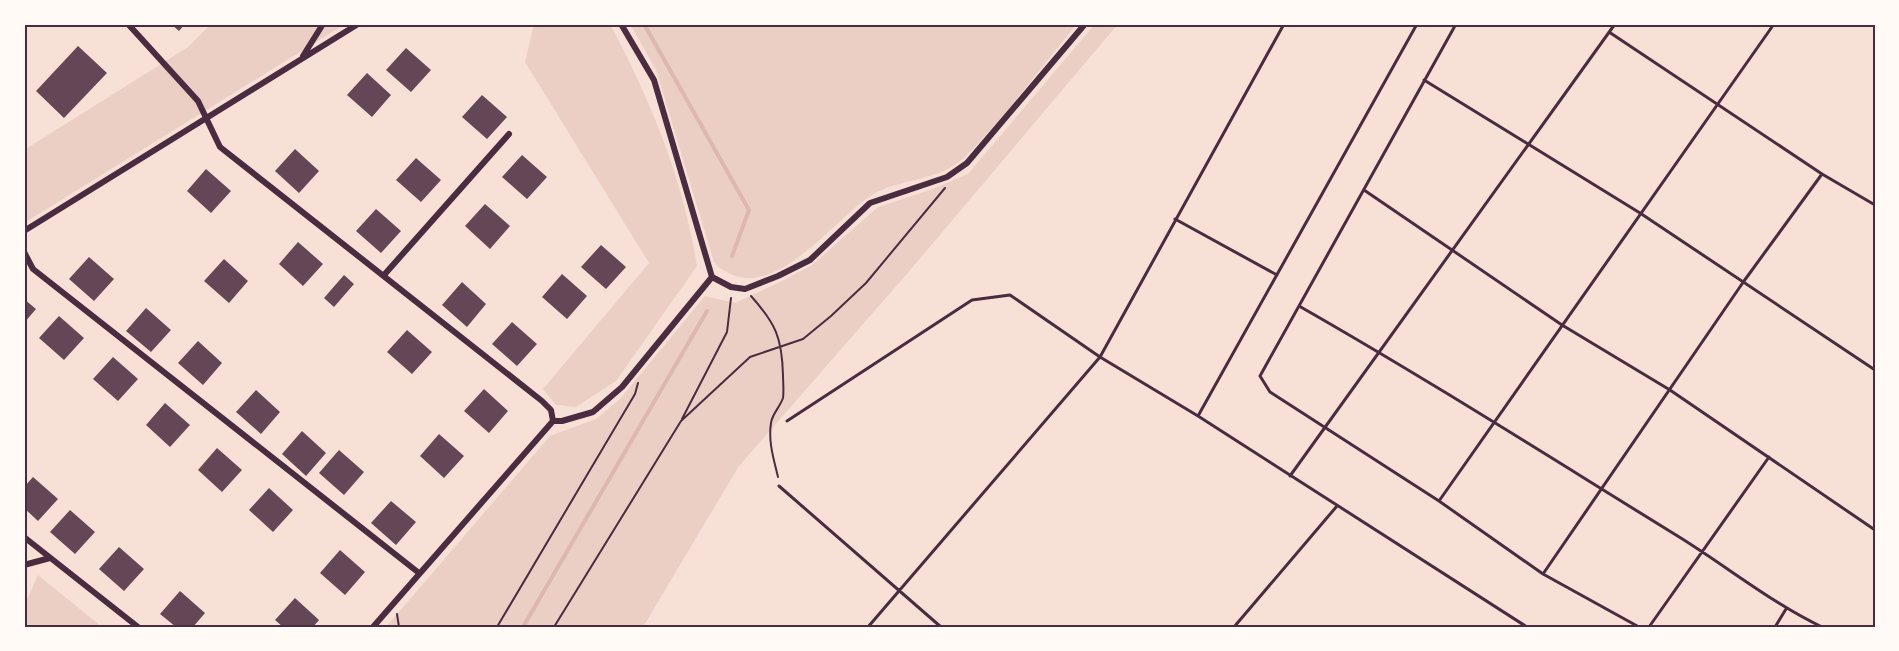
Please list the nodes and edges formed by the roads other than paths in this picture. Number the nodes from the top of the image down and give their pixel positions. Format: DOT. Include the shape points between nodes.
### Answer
graph roads {
  1 [pos="128,24"];
  2 [pos="323,24"];
  3 [pos="358,24"];
  4 [pos="621,24"];
  5 [pos="1085,24"];
  6 [pos="1284,24"];
  7 [pos="1417,24"];
  8 [pos="1456,24"];
  9 [pos="1615,24"];
  10 [pos="1774,24"];
  11 [pos="1609,32"];
  12 [pos="301,59"];
  13 [pos="1424,80"];
  14 [pos="1718,104"];
  15 [pos="207,118"];
  16 [pos="509,134"];
  17 [pos="1528,143"];
  18 [pos="1822,174"];
  19 [pos="1364,189"];
  20 [pos="1875,205"];
  21 [pos="1640,213"];
  22 [pos="1175,219"];
  23 [pos="24,231"];
  24 [pos="1452,248"];
  25 [pos="24,252"];
  26 [pos="384,274"];
  27 [pos="1277,275"];
  28 [pos="712,277"];
  29 [pos="1744,281"];
  30 [pos="1299,306"];
  31 [pos="1562,326"];
  32 [pos="1379,352"];
  33 [pos="1100,357"];
  34 [pos="1875,370"];
  35 [pos="1670,390"];
  36 [pos="1198,416"];
  37 [pos="553,421"];
  38 [pos="787,421"];
  39 [pos="1494,422"];
  40 [pos="1326,426"];
  41 [pos="1769,457"];
  42 [pos="1290,476"];
  43 [pos="779,486"];
  44 [pos="1602,489"];
  45 [pos="1439,501"];
  46 [pos="1337,506"];
  47 [pos="1875,530"];
  48 [pos="24,537"];
  49 [pos="1702,551"];
  50 [pos="50,558"];
  51 [pos="24,565"];
  52 [pos="419,573"];
  53 [pos="1543,574"];
  54 [pos="898,592"];
  55 [pos="1786,609"];
  56 [pos="138,627"];
  57 [pos="373,627"];
  58 [pos="867,627"];
  59 [pos="941,627"];
  60 [pos="1234,627"];
  61 [pos="1527,627"];
  62 [pos="1639,627"];
  63 [pos="1649,627"];
  64 [pos="1775,627"];
  65 [pos="1822,627"];
  1 -- 15 [label="street" via="173,71"];
  2 -- 12 [label="street"];
  3 -- 12 [label="street"];
  4 -- 28 [label="street" via="654,80"];
  5 -- 28 [label="street" via="967,163 946,177 870,204 810,260 778,276 744,289"];
  6 -- 22 [label="lane"];
  7 -- 27 [label="lane"];
  8 -- 13 [label="lane"];
  9 -- 11 [label="lane"];
  10 -- 14 [label="lane"];
  11 -- 14 [label="lane"];
  11 -- 17 [label="lane"];
  12 -- 15 [label="street"];
  13 -- 17 [label="lane"];
  13 -- 19 [label="lane"];
  14 -- 18 [label="lane"];
  14 -- 21 [label="lane"];
  15 -- 23 [label="street"];
  15 -- 26 [label="street" via="220,147"];
  16 -- 26 [label="street"];
  17 -- 21 [label="lane"];
  17 -- 24 [label="lane"];
  18 -- 20 [label="lane"];
  18 -- 29 [label="lane"];
  19 -- 24 [label="lane"];
  19 -- 30 [label="lane"];
  21 -- 29 [label="lane"];
  21 -- 31 [label="lane"];
  22 -- 27 [label="lane"];
  22 -- 33 [label="lane"];
  24 -- 31 [label="lane"];
  24 -- 32 [label="lane"];
  25 -- 52 [label="street" via="33,269"];
  26 -- 37 [label="street" via="543,401 551,410"];
  27 -- 36 [label="lane"];
  28 -- 37 [label="street" via="622,387 592,412"];
  29 -- 34 [label="lane"];
  29 -- 35 [label="lane"];
  30 -- 32 [label="lane"];
  30 -- 40 [label="lane" via="1260,376 1270,392"];
  31 -- 35 [label="lane"];
  31 -- 39 [label="lane"];
  32 -- 39 [label="lane"];
  32 -- 40 [label="lane"];
  33 -- 36 [label="lane"];
  33 -- 38 [label="lane" via="1010,295 972,300"];
  33 -- 54 [label="lane"];
  35 -- 41 [label="lane"];
  35 -- 44 [label="lane"];
  36 -- 42 [label="lane"];
  37 -- 52 [label="street"];
  39 -- 44 [label="lane"];
  39 -- 45 [label="lane"];
  40 -- 42 [label="lane"];
  40 -- 45 [label="lane"];
  41 -- 47 [label="lane"];
  41 -- 49 [label="lane"];
  42 -- 46 [label="lane"];
  43 -- 54 [label="lane"];
  44 -- 49 [label="lane"];
  44 -- 53 [label="lane"];
  45 -- 53 [label="lane"];
  46 -- 60 [label="lane"];
  46 -- 61 [label="lane"];
  48 -- 50 [label="street"];
  49 -- 55 [label="lane"];
  49 -- 63 [label="lane"];
  50 -- 51 [label="street"];
  50 -- 56 [label="street"];
  52 -- 57 [label="street"];
  53 -- 62 [label="lane"];
  54 -- 58 [label="lane"];
  54 -- 59 [label="lane"];
  55 -- 64 [label="lane"];
  55 -- 65 [label="lane"];
}
